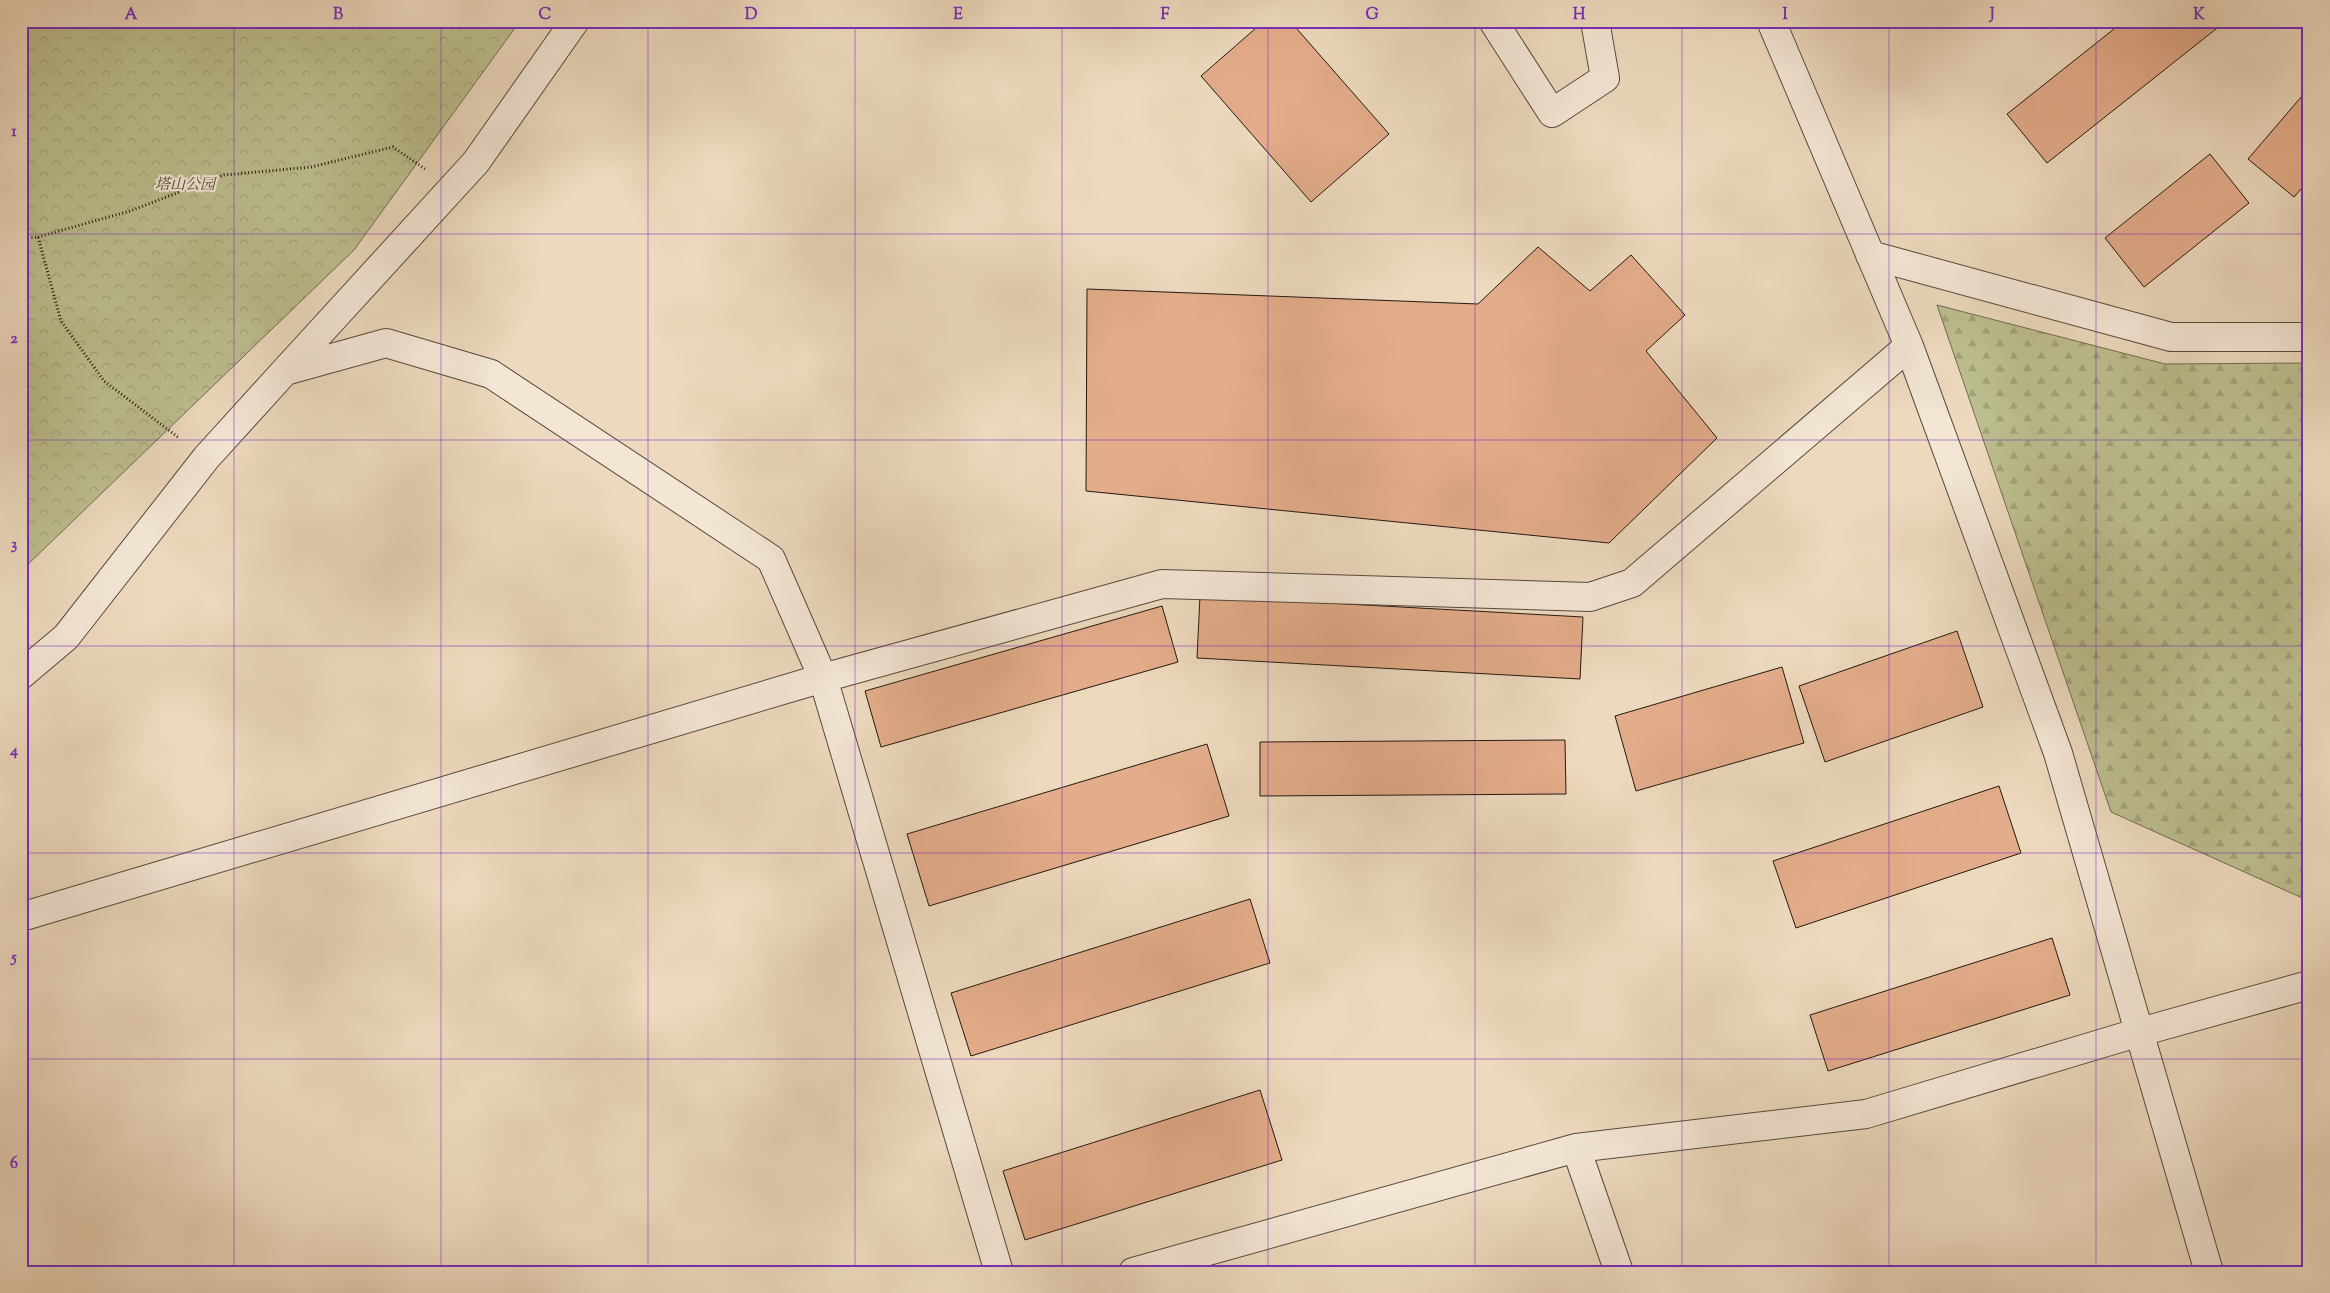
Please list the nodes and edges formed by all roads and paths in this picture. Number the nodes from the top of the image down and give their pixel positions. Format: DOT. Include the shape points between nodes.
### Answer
graph roads {
  1 [pos="575,21"];
  2 [pos="1493,21"];
  3 [pos="1595,21"];
  4 [pos="1771,21"];
  5 [pos="453,188"];
  6 [pos="38,237"];
  7 [pos="21,238"];
  8 [pos="1870,256"];
  9 [pos="2309,337"];
  10 [pos="1909,346"];
  11 [pos="285,371"];
  12 [pos="206,458"];
  13 [pos="21,675"];
  14 [pos="824,678"];
  15 [pos="21,917"];
  16 [pos="2309,986"];
  17 [pos="2140,1032"];
  18 [pos="1576,1148"];
  19 [pos="999,1272"];
  20 [pos="1134,1272"];
  21 [pos="1619,1272"];
  22 [pos="2209,1272"];
  1 -- 5 [label="street" via="476,162"];
  2 -- 3 [label="street" via="1552,113 1605,78"];
  4 -- 8 [label="street"];
  5 -- 6 [label="path" via="393,147 311,167 224,175 130,211"];
  5 -- 11 [label="street"];
  6 -- 7 [label="path"];
  6 -- 12 [label="path" via="61,321 104,381"];
  8 -- 9 [label="street" via="2171,337"];
  8 -- 10 [label="street"];
  10 -- 14 [label="street" via="1632,583 1590,597 1162,584"];
  10 -- 17 [label="street" via="2058,753"];
  11 -- 12 [label="street"];
  11 -- 14 [label="street" via="386,342 491,374 771,560"];
  12 -- 13 [label="street" via="66,637"];
  14 -- 15 [label="street"];
  14 -- 19 [label="street"];
  16 -- 17 [label="street"];
  17 -- 18 [label="street" via="1866,1114"];
  17 -- 22 [label="street"];
  18 -- 20 [label="street"];
  18 -- 21 [label="street"];
}
